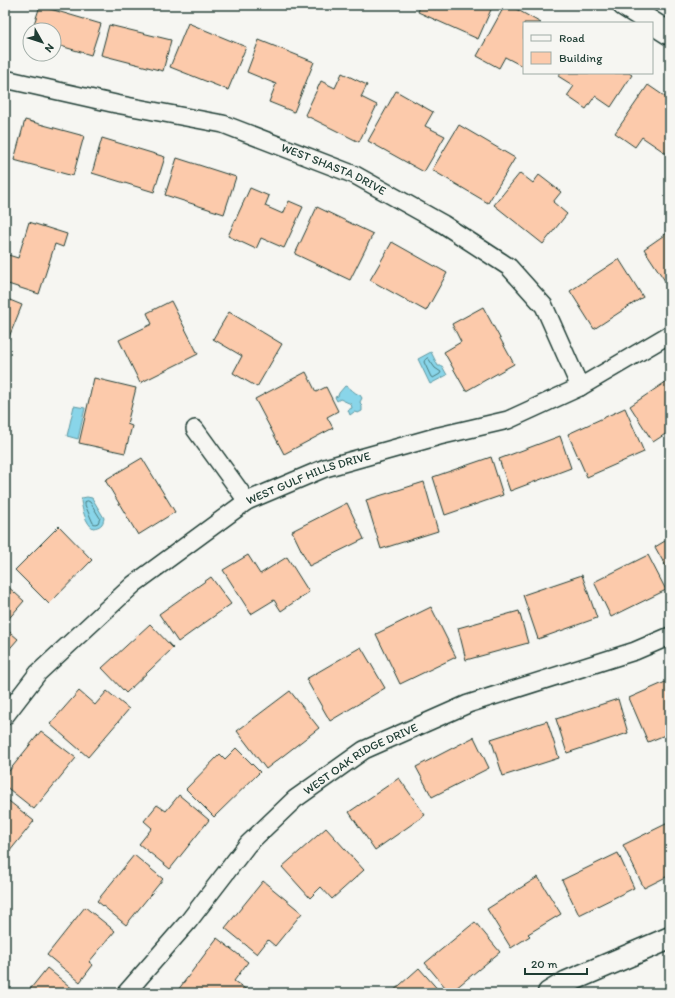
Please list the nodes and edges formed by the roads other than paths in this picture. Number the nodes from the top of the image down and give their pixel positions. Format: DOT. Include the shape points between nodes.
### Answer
graph roads {
  1 [pos="624,5"];
  2 [pos="651,22"];
  3 [pos="653,23"];
  4 [pos="670,34"];
  5 [pos="5,80"];
  6 [pos="670,334"];
  7 [pos="580,387"];
  8 [pos="195,429"];
  9 [pos="247,501"];
  10 [pos="670,636"];
  11 [pos="5,716"];
  12 [pos="670,938"];
  13 [pos="126,993"];
  14 [pos="548,993"];
  1 -- 2 [label="street"];
  3 -- 4 [label="street"];
  5 -- 7 [label="street, WEST SHASTA DRIVE" via="223,124 355,176 443,224 509,267 544,306"];
  6 -- 7 [label="street, WEST GULF HILLS DRIVE"];
  7 -- 9 [label="street, WEST GULF HILLS DRIVE" via="508,420 439,436 325,468"];
  8 -- 9 [label="street"];
  9 -- 11 [label="street, WEST GULF HILLS DRIVE" via="134,584 38,673"];
  10 -- 13 [label="street, WEST OAK RIDGE DRIVE" via="635,651 468,704 364,750 295,799 248,844 188,922"];
  12 -- 14 [label="street" via="567,982"];
}
